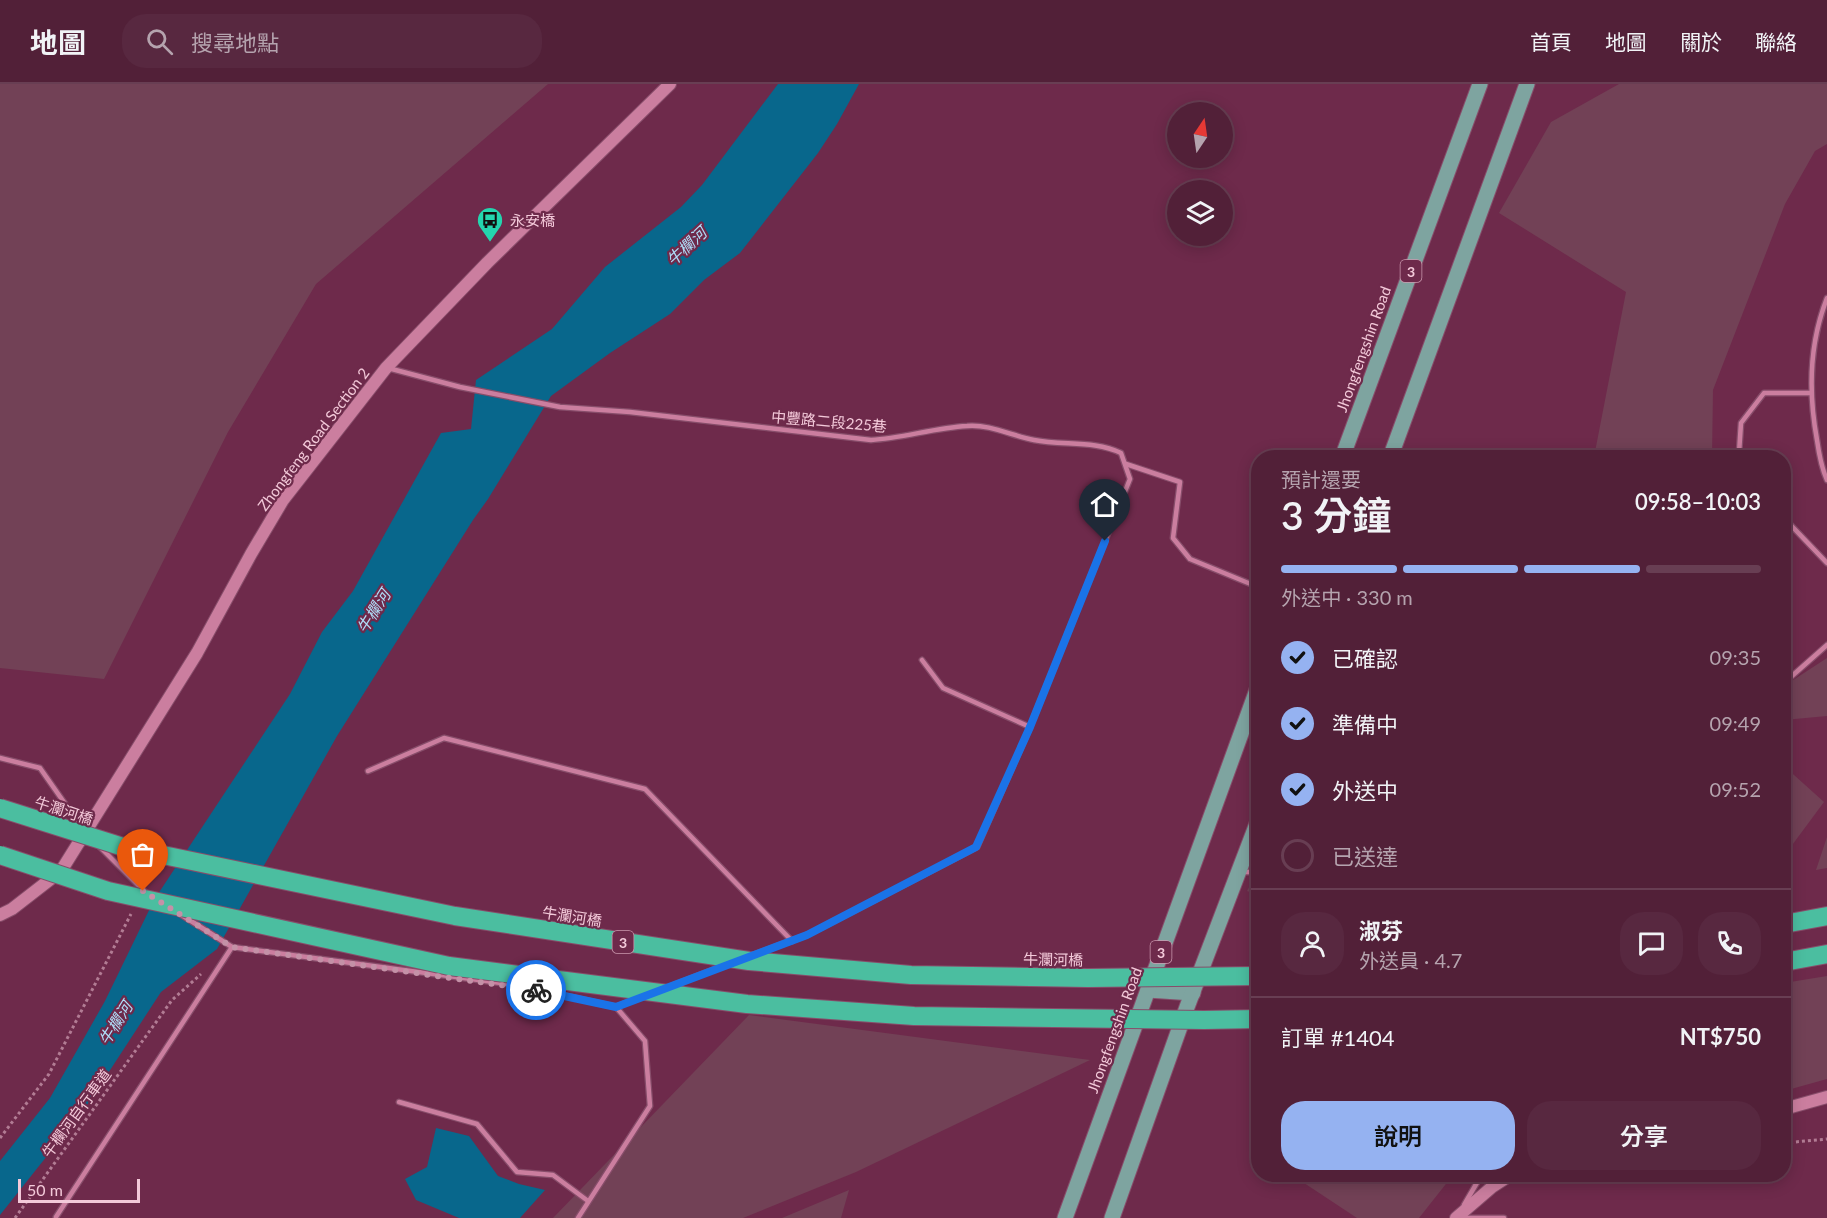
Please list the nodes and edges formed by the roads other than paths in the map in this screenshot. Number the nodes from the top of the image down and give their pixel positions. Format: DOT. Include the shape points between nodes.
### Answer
graph roads {
  1 [pos="670,84"];
  2 [pos="1480,84"];
  3 [pos="1527,84"];
  4 [pos="1827,298"];
  5 [pos="386,368"];
  6 [pos="1811,393"];
  7 [pos="1345,450"];
  8 [pos="1393,450"];
  9 [pos="1739,450"];
  10 [pos="1126,464"];
  11 [pos="1827,480"];
  12 [pos="1791,525"];
  13 [pos="1827,564"];
  14 [pos="1251,584"];
  15 [pos="1827,645"];
  16 [pos="922,660"];
  17 [pos="1791,678"];
  18 [pos="1251,706"];
  19 [pos="1030,727"];
  20 [pos="0,758"];
  21 [pos="368,771"];
  22 [pos="0,808"];
  23 [pos="86,833"];
  24 [pos="1251,840"];
  25 [pos="0,855"];
  26 [pos="1239,872"];
  27 [pos="1251,872"];
  28 [pos="0,915"];
  29 [pos="1827,915"];
  30 [pos="1791,923"];
  31 [pos="792,940"];
  32 [pos="232,947"];
  33 [pos="1827,954"];
  34 [pos="1791,961"];
  35 [pos="1251,976"];
  36 [pos="1148,990"];
  37 [pos="1193,993"];
  38 [pos="616,1007"];
  39 [pos="1251,1019"];
  40 [pos="1827,1097"];
  41 [pos="399,1102"];
  42 [pos="1791,1107"];
  43 [pos="1478,1182"];
  44 [pos="1500,1182"];
  45 [pos="588,1202"];
  46 [pos="56,1217"];
  47 [pos="578,1218"];
  48 [pos="1065,1218"];
  49 [pos="1112,1218"];
  50 [pos="1458,1218"];
  51 [pos="1504,1218"];
  1 -- 5 [label="street, Zhongfeng Road Section 2"];
  2 -- 7 [label="main road, Jhongfengshin Road / 3"];
  3 -- 8 [label="main road"];
  4 -- 6 [label="lane" via="1817,330"];
  5 -- 10 [label="lane, 中豐路二段225巷" via="560,407 871,440 982,426 1036,440 1111,448 1120,453"];
  5 -- 23 [label="street, Zhongfeng Road Section 2" via="283,500 197,653"];
  6 -- 9 [label="lane" via="1764,393 1741,423"];
  6 -- 11 [label="lane" via="1822,470"];
  10 -- 14 [label="lane, 中豐路二段225巷" via="1180,482 1173,538 1190,559"];
  10 -- 19 [label="lane" via="1131,479"];
  12 -- 13 [label="lane"];
  15 -- 17 [label="lane"];
  16 -- 19 [label="lane" via="944,688"];
  18 -- 36 [label="main road, Jhongfengshin Road / 3"];
  19 -- 31 [label="lane" via="976,847"];
  20 -- 23 [label="lane" via="40,768"];
  21 -- 31 [label="lane" via="444,738 645,789"];
  22 -- 35 [label="highway, 牛瀾河橋 / 3, bridge" via="120,846 454,916 749,961 911,975"];
  23 -- 28 [label="street, Zhongfeng Road Section 2" via="61,871"];
  23 -- 32 [label="lane, bridge" via="144,892"];
  24 -- 26 [label="main road"];
  25 -- 39 [label="highway, bridge" via="108,891 461,967 747,1004 914,1016"];
  26 -- 27 [label="lane"];
  26 -- 37 [label="main road"];
  29 -- 30 [label="highway"];
  31 -- 38 [label="lane"];
  32 -- 38 [label="lane" via="516,985"];
  32 -- 46 [label="lane"];
  33 -- 34 [label="highway"];
  36 -- 37 [label="main road"];
  36 -- 48 [label="main road, Jhongfengshin Road / 3"];
  37 -- 49 [label="main road"];
  38 -- 45 [label="lane" via="645,1041 650,1106"];
  40 -- 42 [label="street"];
  41 -- 45 [label="lane" via="477,1124 517,1172 553,1175"];
  43 -- 50 [label="lane"];
  44 -- 50 [label="street"];
  45 -- 47 [label="lane"];
  50 -- 51 [label="lane"];
}
